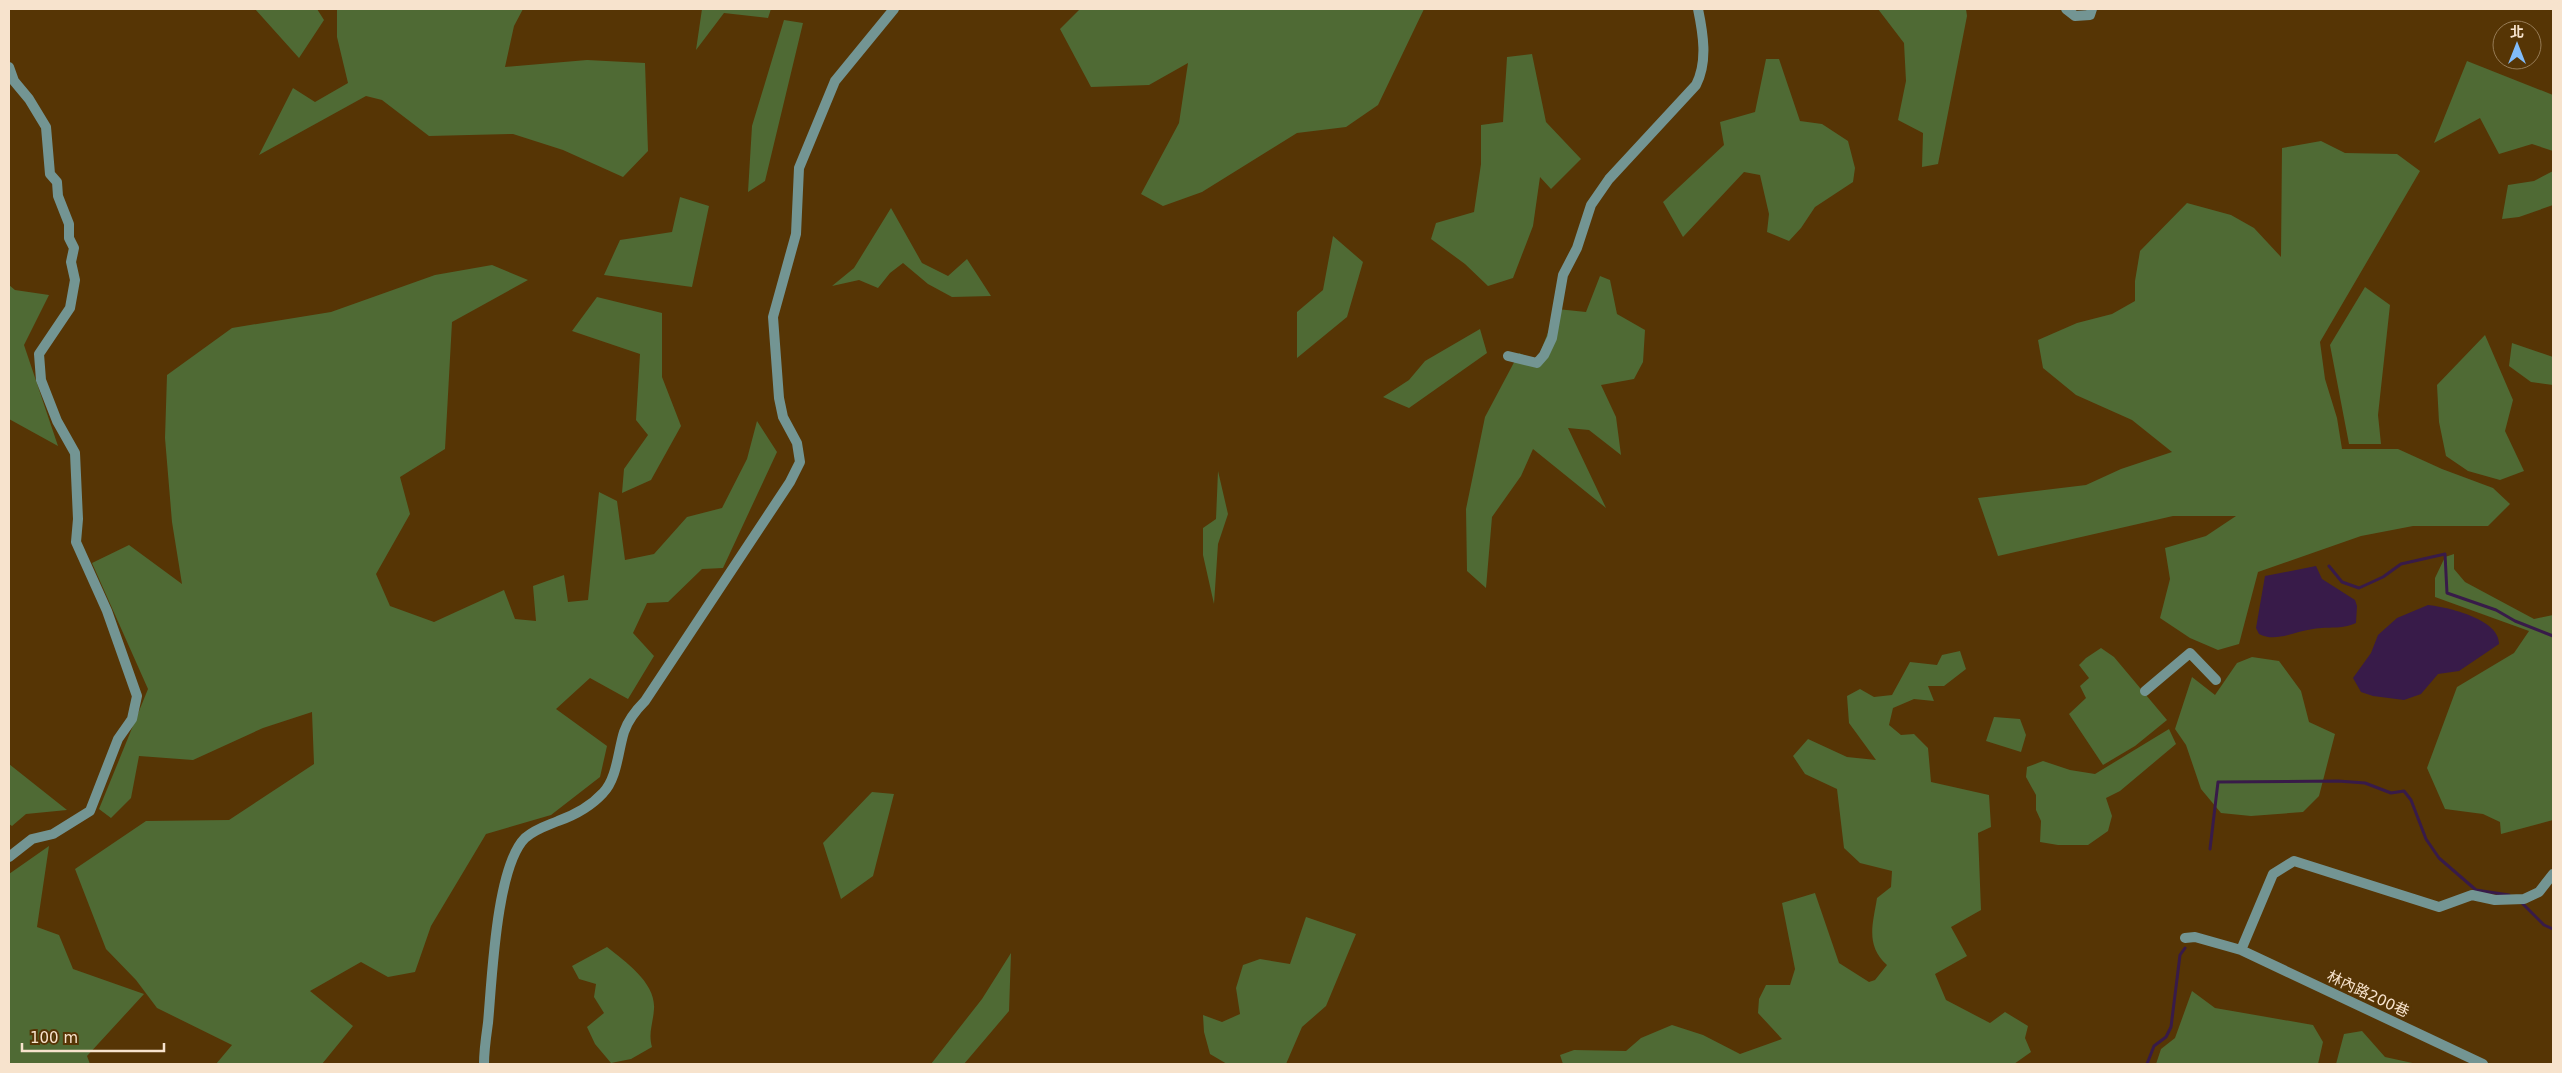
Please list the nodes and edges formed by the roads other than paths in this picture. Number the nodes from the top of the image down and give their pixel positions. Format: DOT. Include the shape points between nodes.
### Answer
graph roads {
  1 [pos="894,9"];
  2 [pos="1698,9"];
  3 [pos="2066,9"];
  4 [pos="2092,9"];
  5 [pos="9,68"];
  6 [pos="1508,356"];
  7 [pos="2216,680"];
  8 [pos="2145,691"];
  9 [pos="9,857"];
  10 [pos="2553,874"];
  11 [pos="2186,938"];
  12 [pos="2241,950"];
  13 [pos="484,1064"];
  14 [pos="2483,1064"];
  1 -- 13 [label="street" via="835,81 799,168 796,234 773,317 778,398 783,417 797,443 800,462 785,490 632,716 624,731 605,792 583,810 534,830 514,853 507,872 492,963"];
  2 -- 6 [label="street" via="1703,42 1702,69 1696,85 1609,179 1591,205 1577,248 1563,275 1552,338 1544,354 1537,363"];
  3 -- 4 [label="street" via="2075,16 2090,15"];
  5 -- 9 [label="street" via="14,81 46,127 50,174 57,182 58,196 74,248 71,262 75,280 70,308 39,354 41,380 57,421 75,453 76,542 107,611 137,696 132,719 118,739 90,811 53,834 32,839"];
  7 -- 8 [label="street" via="2190,653"];
  10 -- 12 [label="street" via="2539,892 2524,899 2495,900 2472,895 2439,906 2294,861 2274,874"];
  11 -- 12 [label="street, 林內路200巷" via="2195,937"];
  12 -- 14 [label="street, 林內路200巷"];
}
